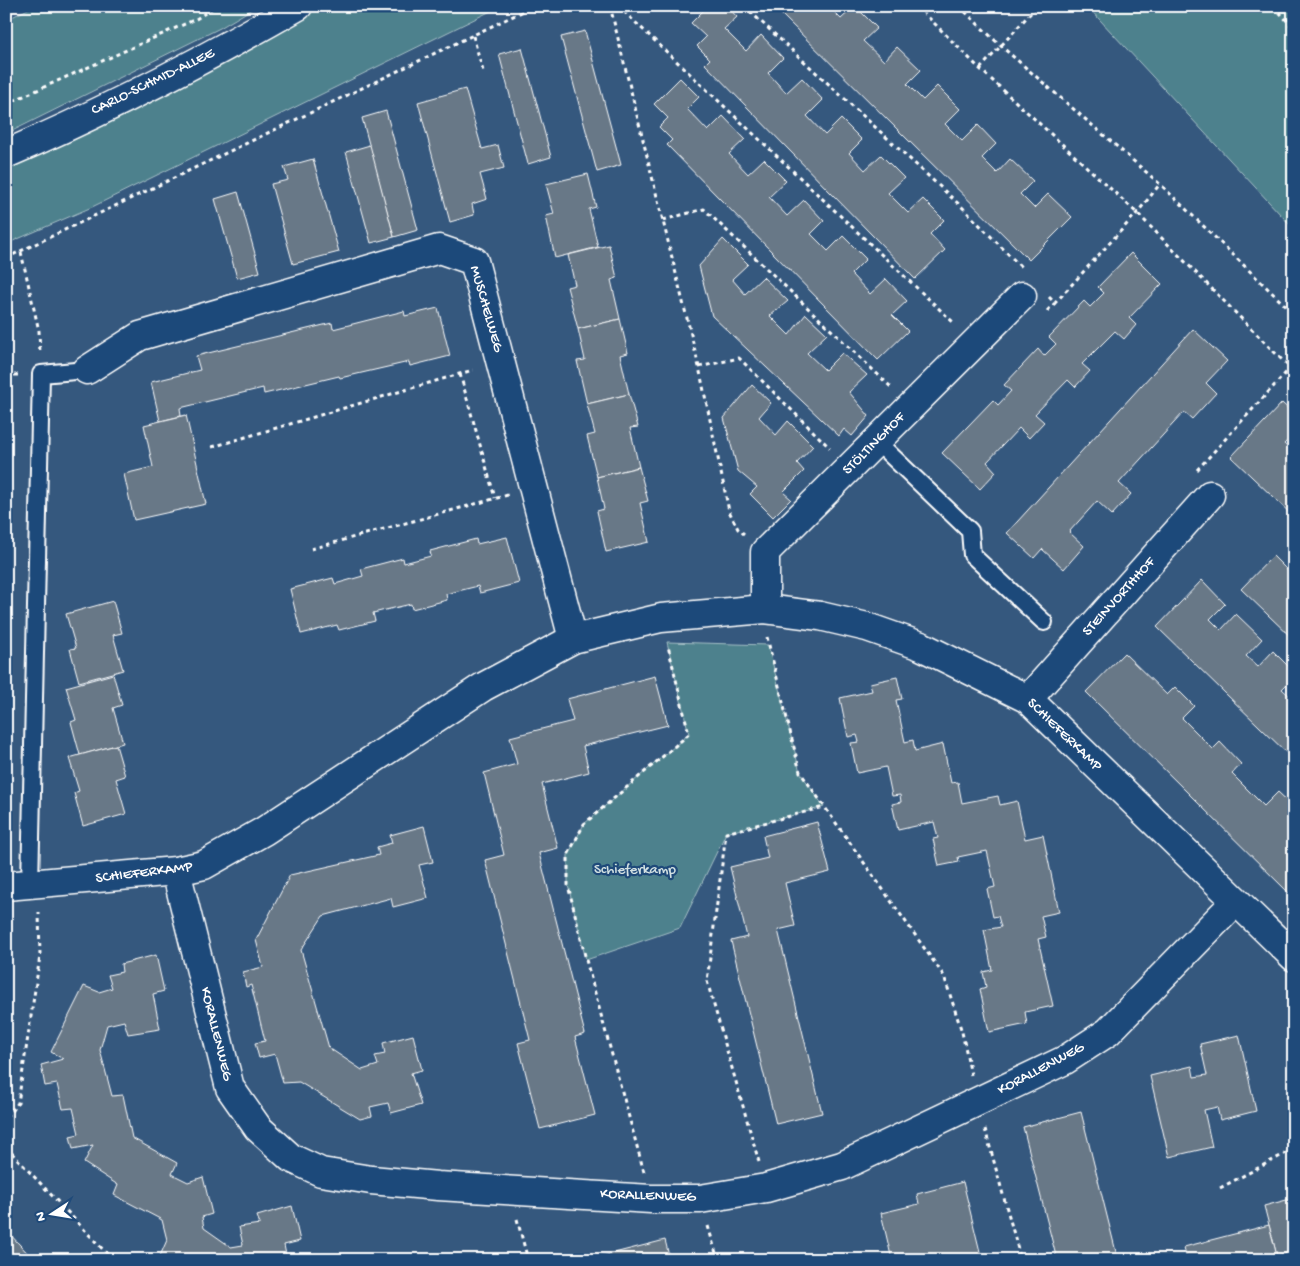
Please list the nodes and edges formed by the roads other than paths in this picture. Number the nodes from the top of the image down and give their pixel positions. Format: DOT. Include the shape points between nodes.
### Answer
graph roads {
  1 [pos="298,6"];
  2 [pos="6,154"];
  3 [pos="1029,290"];
  4 [pos="87,370"];
  5 [pos="876,441"];
  6 [pos="1210,495"];
  7 [pos="765,609"];
  8 [pos="1044,622"];
  9 [pos="573,639"];
  10 [pos="1028,699"];
  11 [pos="176,871"];
  12 [pos="25,885"];
  13 [pos="1235,902"];
  14 [pos="1294,957"];
  1 -- 2 [label="street, CARLO-SCHMID-ALLEE" via="134,93"];
  3 -- 5 [label="street, STÖLTINGHOF"];
  4 -- 9 [label="street, MUSCHELWEG" via="140,336 439,249 474,260"];
  4 -- 12 [label="lane" via="41,374"];
  5 -- 7 [label="street, STÖLTINGHOF" via="765,552"];
  5 -- 8 [label="lane" via="970,531 972,555"];
  6 -- 10 [label="street, STEINVORTHHOF"];
  7 -- 9 [label="street, SCHIEFERKAMP" via="661,618"];
  7 -- 10 [label="street, SCHIEFERKAMP" via="820,616 867,627 921,646"];
  9 -- 11 [label="street, SCHIEFERKAMP" via="483,686 264,831 204,865"];
  10 -- 13 [label="street, SCHIEFERKAMP"];
  11 -- 12 [label="street, SCHIEFERKAMP"];
  11 -- 13 [label="street, KORALLENWEG" via="230,1088 258,1128 291,1158 321,1172 428,1185 651,1199 700,1199 766,1188 842,1166 1065,1060 1108,1032"];
  13 -- 14 [label="street, SCHIEFERKAMP"];
}
